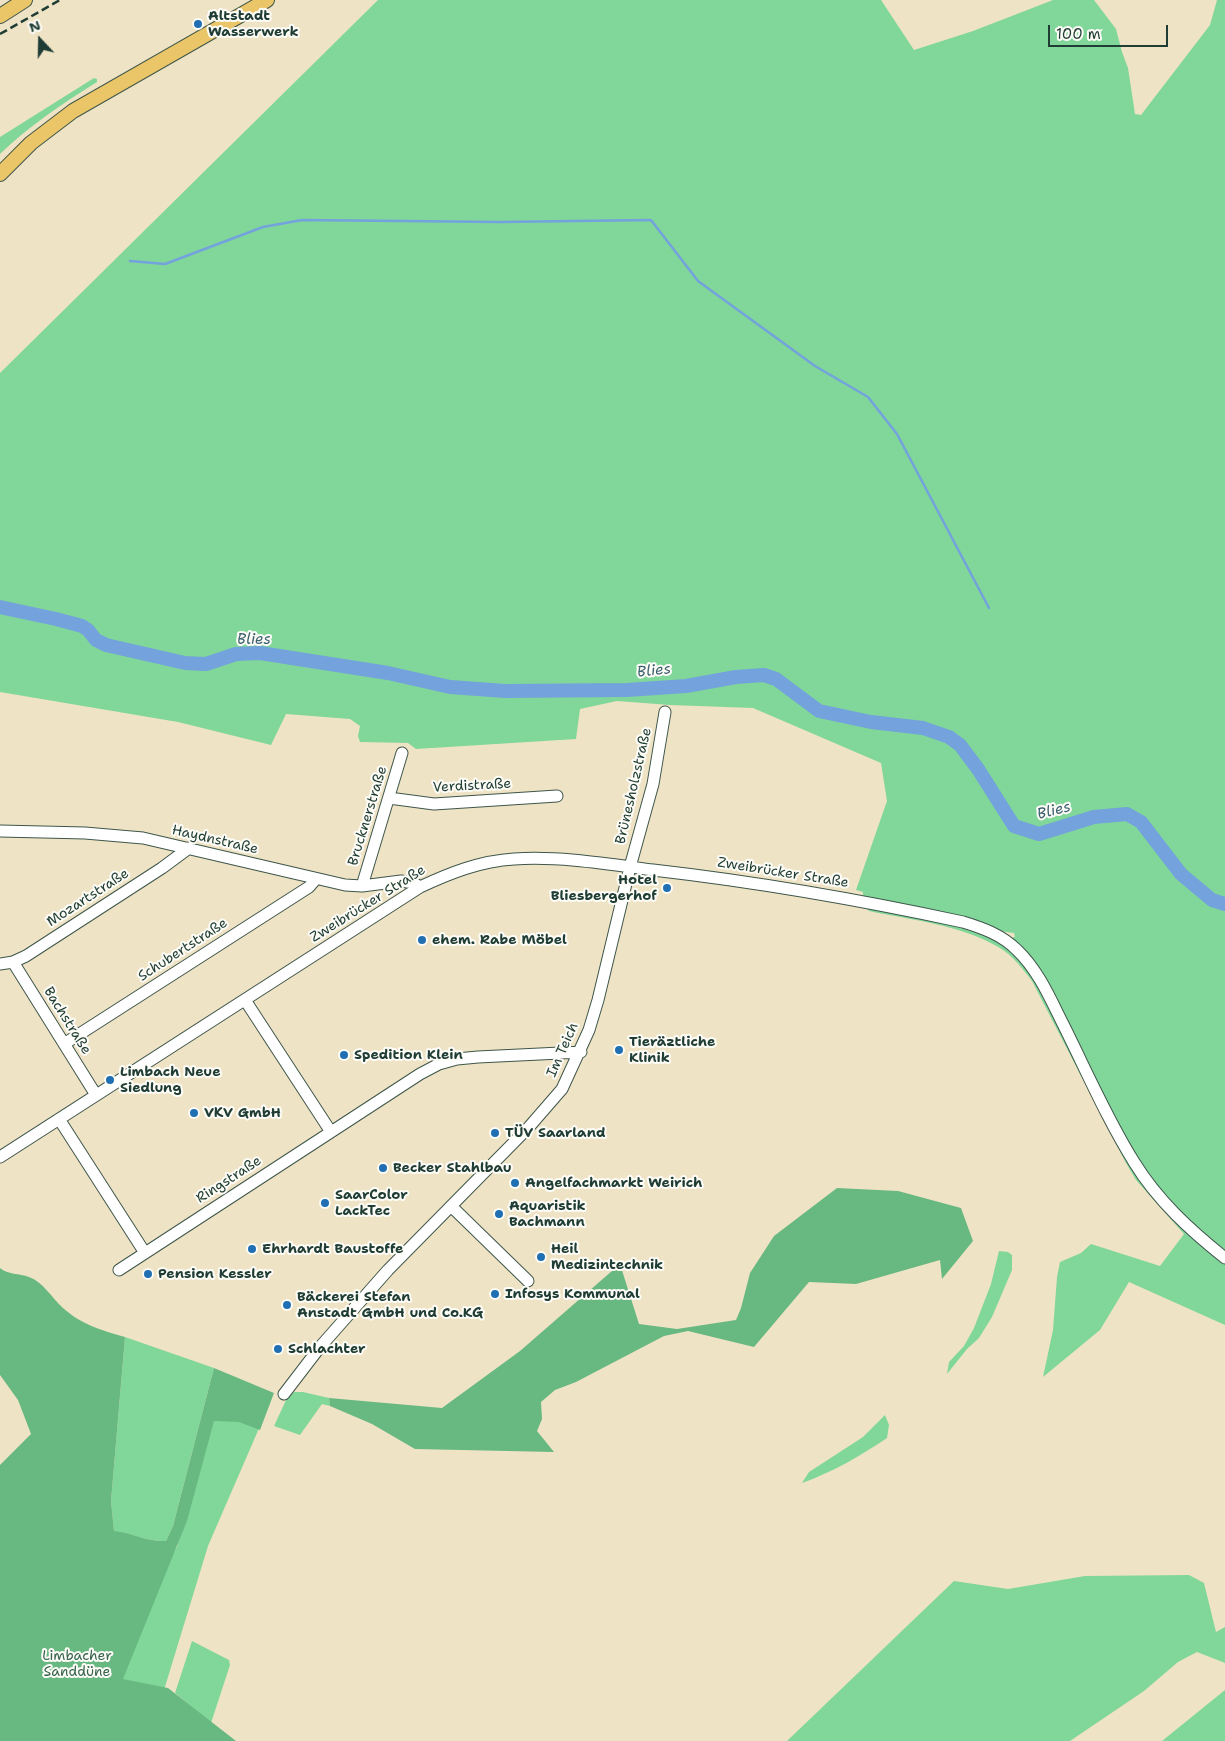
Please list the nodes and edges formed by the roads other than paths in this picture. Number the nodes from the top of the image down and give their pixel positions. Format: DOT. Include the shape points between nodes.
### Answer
graph roads {
  1 [pos="25,0"];
  2 [pos="267,0"];
  3 [pos="0,16"];
  4 [pos="0,174"];
  5 [pos="665,712"];
  6 [pos="402,753"];
  7 [pos="557,796"];
  8 [pos="389,798"];
  9 [pos="0,831"];
  10 [pos="189,848"];
  11 [pos="630,867"];
  12 [pos="316,879"];
  13 [pos="362,886"];
  14 [pos="420,887"];
  15 [pos="13,962"];
  16 [pos="0,964"];
  17 [pos="245,1000"];
  18 [pos="64,1044"];
  19 [pos="581,1052"];
  20 [pos="96,1095"];
  21 [pos="59,1120"];
  22 [pos="331,1132"];
  23 [pos="0,1157"];
  24 [pos="451,1206"];
  25 [pos="145,1253"];
  26 [pos="1225,1258"];
  27 [pos="119,1270"];
  28 [pos="528,1281"];
  29 [pos="284,1394"];
  1 -- 3 [label="main road"];
  2 -- 4 [label="main road" via="74,111 31,143"];
  5 -- 11 [label="street, Brünesholzstraße" via="653,784"];
  6 -- 8 [label="street, Brucknerstraße"];
  7 -- 8 [label="street, Verdistraße" via="434,804"];
  8 -- 13 [label="street, Brucknerstraße"];
  9 -- 10 [label="street, Haydnstraße" via="123,836"];
  10 -- 12 [label="street, Haydnstraße"];
  10 -- 15 [label="street, Mozartstraße"];
  11 -- 14 [label="street, Zweibrücker Straße" via="567,860 513,859 461,869"];
  11 -- 19 [label="street, Im Teich" via="598,1000"];
  11 -- 26 [label="street, Zweibrücker Straße" via="764,884 866,902 955,920 999,936 1034,969 1143,1177 1185,1226"];
  12 -- 13 [label="street, Haydnstraße"];
  12 -- 18 [label="street, Schubertstraße" via="309,887"];
  13 -- 14 [label="street, Haydnstraße" via="401,881"];
  14 -- 17 [label="street, Zweibrücker Straße"];
  15 -- 16 [label="street, Mozartstraße"];
  15 -- 18 [label="street, Bachstraße"];
  17 -- 20 [label="street, Zweibrücker Straße"];
  17 -- 22 [label="street"];
  18 -- 20 [label="street, Bachstraße"];
  19 -- 22 [label="street, Ringstraße" via="478,1057 439,1064"];
  19 -- 24 [label="street, Im Teich" via="562,1089 548,1107"];
  20 -- 21 [label="street, Zweibrücker Straße"];
  21 -- 23 [label="street, Zweibrücker Straße"];
  21 -- 25 [label="street"];
  22 -- 25 [label="street, Ringstraße"];
  24 -- 28 [label="street"];
  24 -- 29 [label="street, Im Teich" via="320,1347"];
  25 -- 27 [label="street, Ringstraße"];
}
